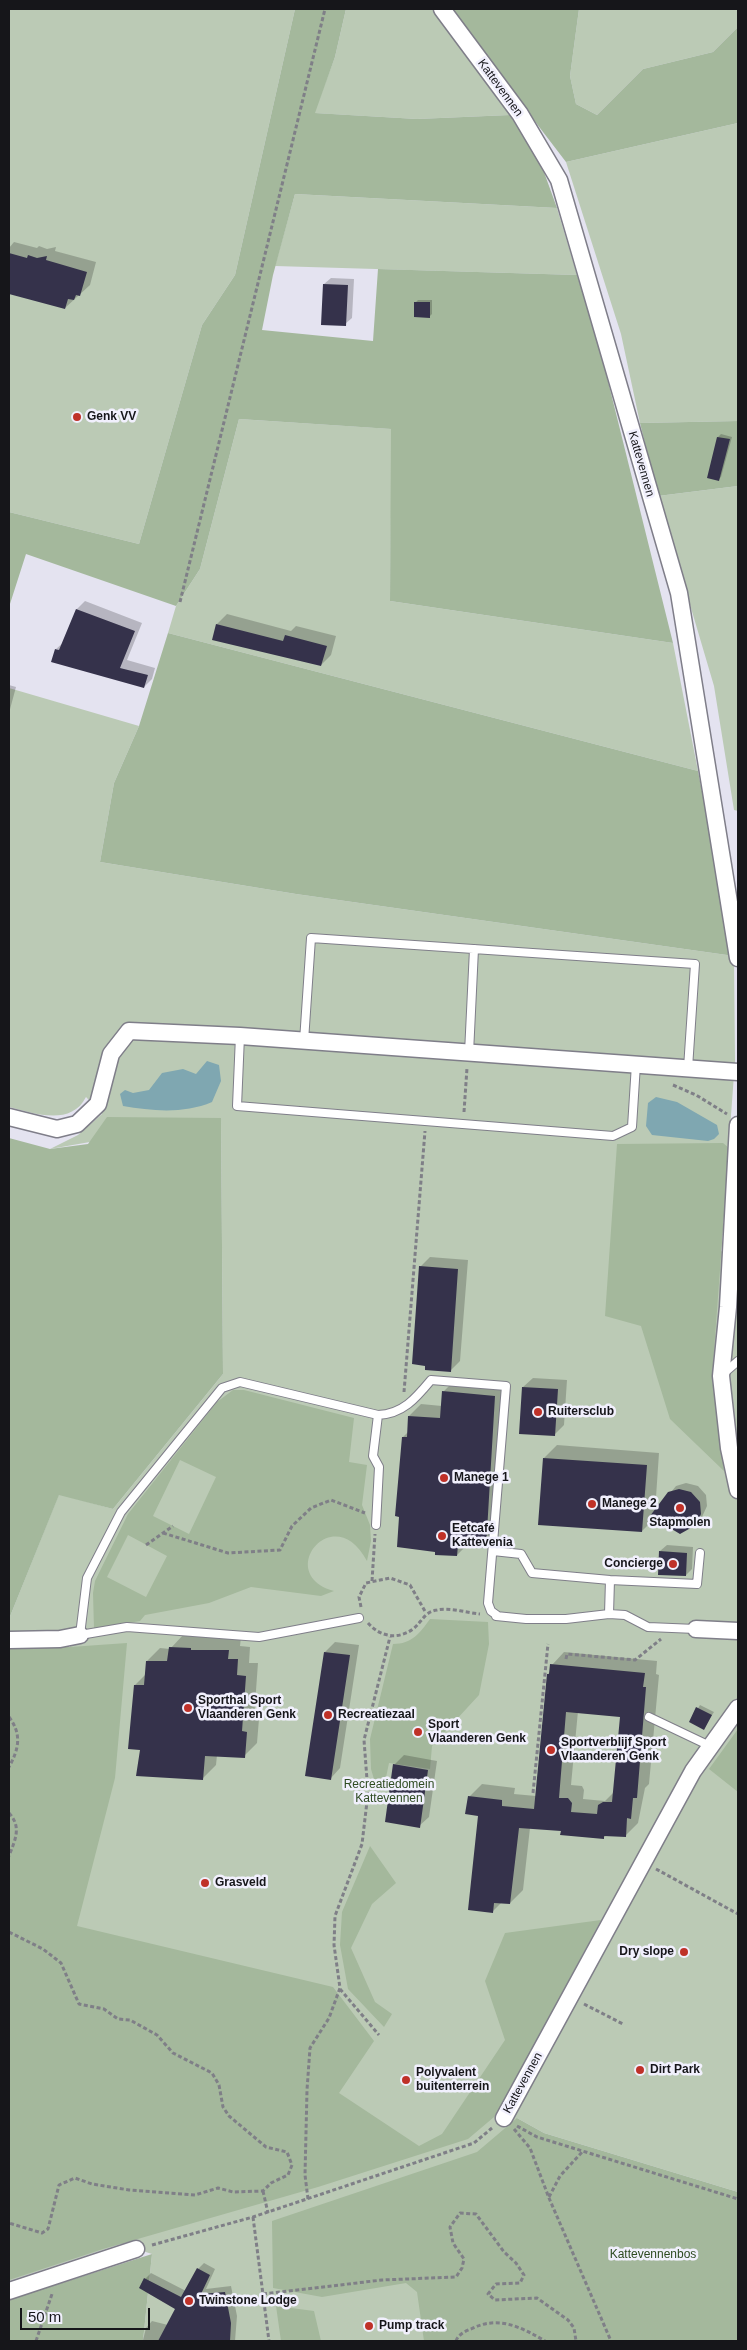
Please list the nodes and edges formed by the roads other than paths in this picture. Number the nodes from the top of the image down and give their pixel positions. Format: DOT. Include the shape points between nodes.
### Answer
graph roads {
  1 [pos="442,9"];
  2 [pos="474,949"];
  3 [pos="738,958"];
  4 [pos="240,1036"];
  5 [pos="304,1041"];
  6 [pos="469,1053"];
  7 [pos="636,1064"];
  8 [pos="688,1068"];
  9 [pos="738,1072"];
  10 [pos="9,1118"];
  11 [pos="738,1125"];
  12 [pos="728,1307"];
  13 [pos="738,1320"];
  14 [pos="738,1361"];
  15 [pos="721,1376"];
  16 [pos="378,1414"];
  17 [pos="738,1490"];
  18 [pos="376,1525"];
  19 [pos="493,1551"];
  20 [pos="700,1553"];
  21 [pos="610,1580"];
  22 [pos="609,1614"];
  23 [pos="359,1618"];
  24 [pos="696,1629"];
  25 [pos="738,1631"];
  26 [pos="80,1635"];
  27 [pos="9,1640"];
  28 [pos="738,1708"];
  29 [pos="649,1716"];
  30 [pos="711,1747"];
  31 [pos="504,2118"];
  32 [pos="136,2249"];
  33 [pos="9,2291"];
  1 -- 3 [label="street, Kattevennen" via="520,114 559,180 679,593"];
  2 -- 5 [label="lane" via="312,938"];
  2 -- 6 [label="lane"];
  2 -- 8 [label="lane" via="694,964"];
  4 -- 5 [label="street"];
  4 -- 7 [label="lane" via="237,1106 613,1136 632,1127"];
  4 -- 10 [label="street" via="129,1031 111,1054 98,1104 77,1124 57,1129"];
  5 -- 6 [label="street"];
  6 -- 7 [label="street"];
  7 -- 8 [label="street"];
  8 -- 9 [label="street"];
  11 -- 12 [label="street"];
  12 -- 13 [label="lane"];
  12 -- 15 [label="street"];
  14 -- 15 [label="lane"];
  15 -- 17 [label="street" via="728,1448"];
  16 -- 18 [label="lane" via="373,1456 379,1467"];
  16 -- 19 [label="lane" via="390,1414 413,1402 431,1380 506,1386"];
  16 -- 26 [label="lane" via="240,1382 222,1388 121,1512 87,1578"];
  19 -- 21 [label="lane" via="521,1554 532,1573"];
  19 -- 22 [label="lane" via="488,1603 496,1616 566,1619"];
  20 -- 21 [label="lane" via="698,1584"];
  21 -- 22 [label="lane"];
  22 -- 24 [label="lane" via="625,1615 648,1627"];
  23 -- 26 [label="lane" via="259,1637 127,1627"];
  24 -- 25 [label="street"];
  26 -- 27 [label="street" via="60,1639"];
  28 -- 30 [label="street, Kattevennen"];
  29 -- 30 [label="lane"];
  30 -- 31 [label="street, Kattevennen" via="693,1772"];
  32 -- 33 [label="street"];
}
